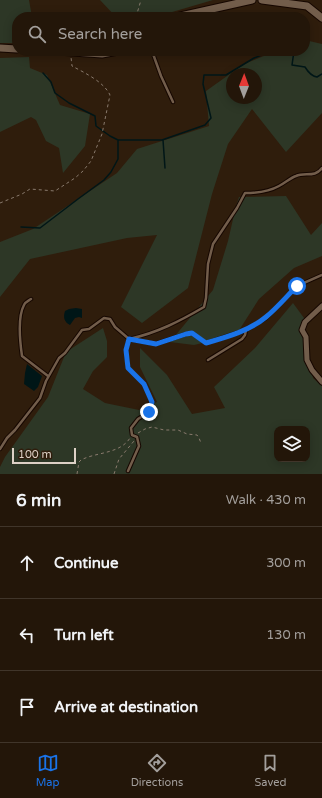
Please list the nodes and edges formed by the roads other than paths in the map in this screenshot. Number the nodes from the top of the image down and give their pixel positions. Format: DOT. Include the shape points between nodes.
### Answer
graph roads {
  1 [pos="252,0"];
  2 [pos="262,0"];
  3 [pos="198,12"];
  4 [pos="322,18"];
  5 [pos="0,48"];
  6 [pos="12,49"];
  7 [pos="154,56"];
  8 [pos="172,102"];
  9 [pos="322,168"];
  10 [pos="322,275"];
  11 [pos="31,299"];
  12 [pos="322,306"];
  13 [pos="246,330"];
  14 [pos="129,339"];
  15 [pos="208,360"];
  16 [pos="48,376"];
  17 [pos="322,382"];
  18 [pos="0,448"];
  19 [pos="128,471"];
  1 -- 3 [label="street"];
  2 -- 4 [label="street" via="307,6"];
  5 -- 6 [label="street"];
  7 -- 8 [label="lane"];
  9 -- 14 [label="lane" via="315,174 296,176 277,187 245,194 213,244 208,264 204,307 158,331"];
  10 -- 13 [label="lane" via="297,286 266,318"];
  11 -- 16 [label="lane" via="24,303 21,312 19,332 22,356"];
  12 -- 17 [label="street" via="304,322 302,330 306,337 307,360"];
  13 -- 14 [label="lane" via="206,343 192,333 156,344"];
  13 -- 15 [label="lane" via="242,339"];
  14 -- 16 [label="lane" via="115,327 110,318 104,318 89,329 82,330"];
  14 -- 19 [label="lane" via="126,350 128,368 144,384 152,402 149,412 138,419 131,428 139,446"];
  16 -- 18 [label="lane" via="40,398"];
}
